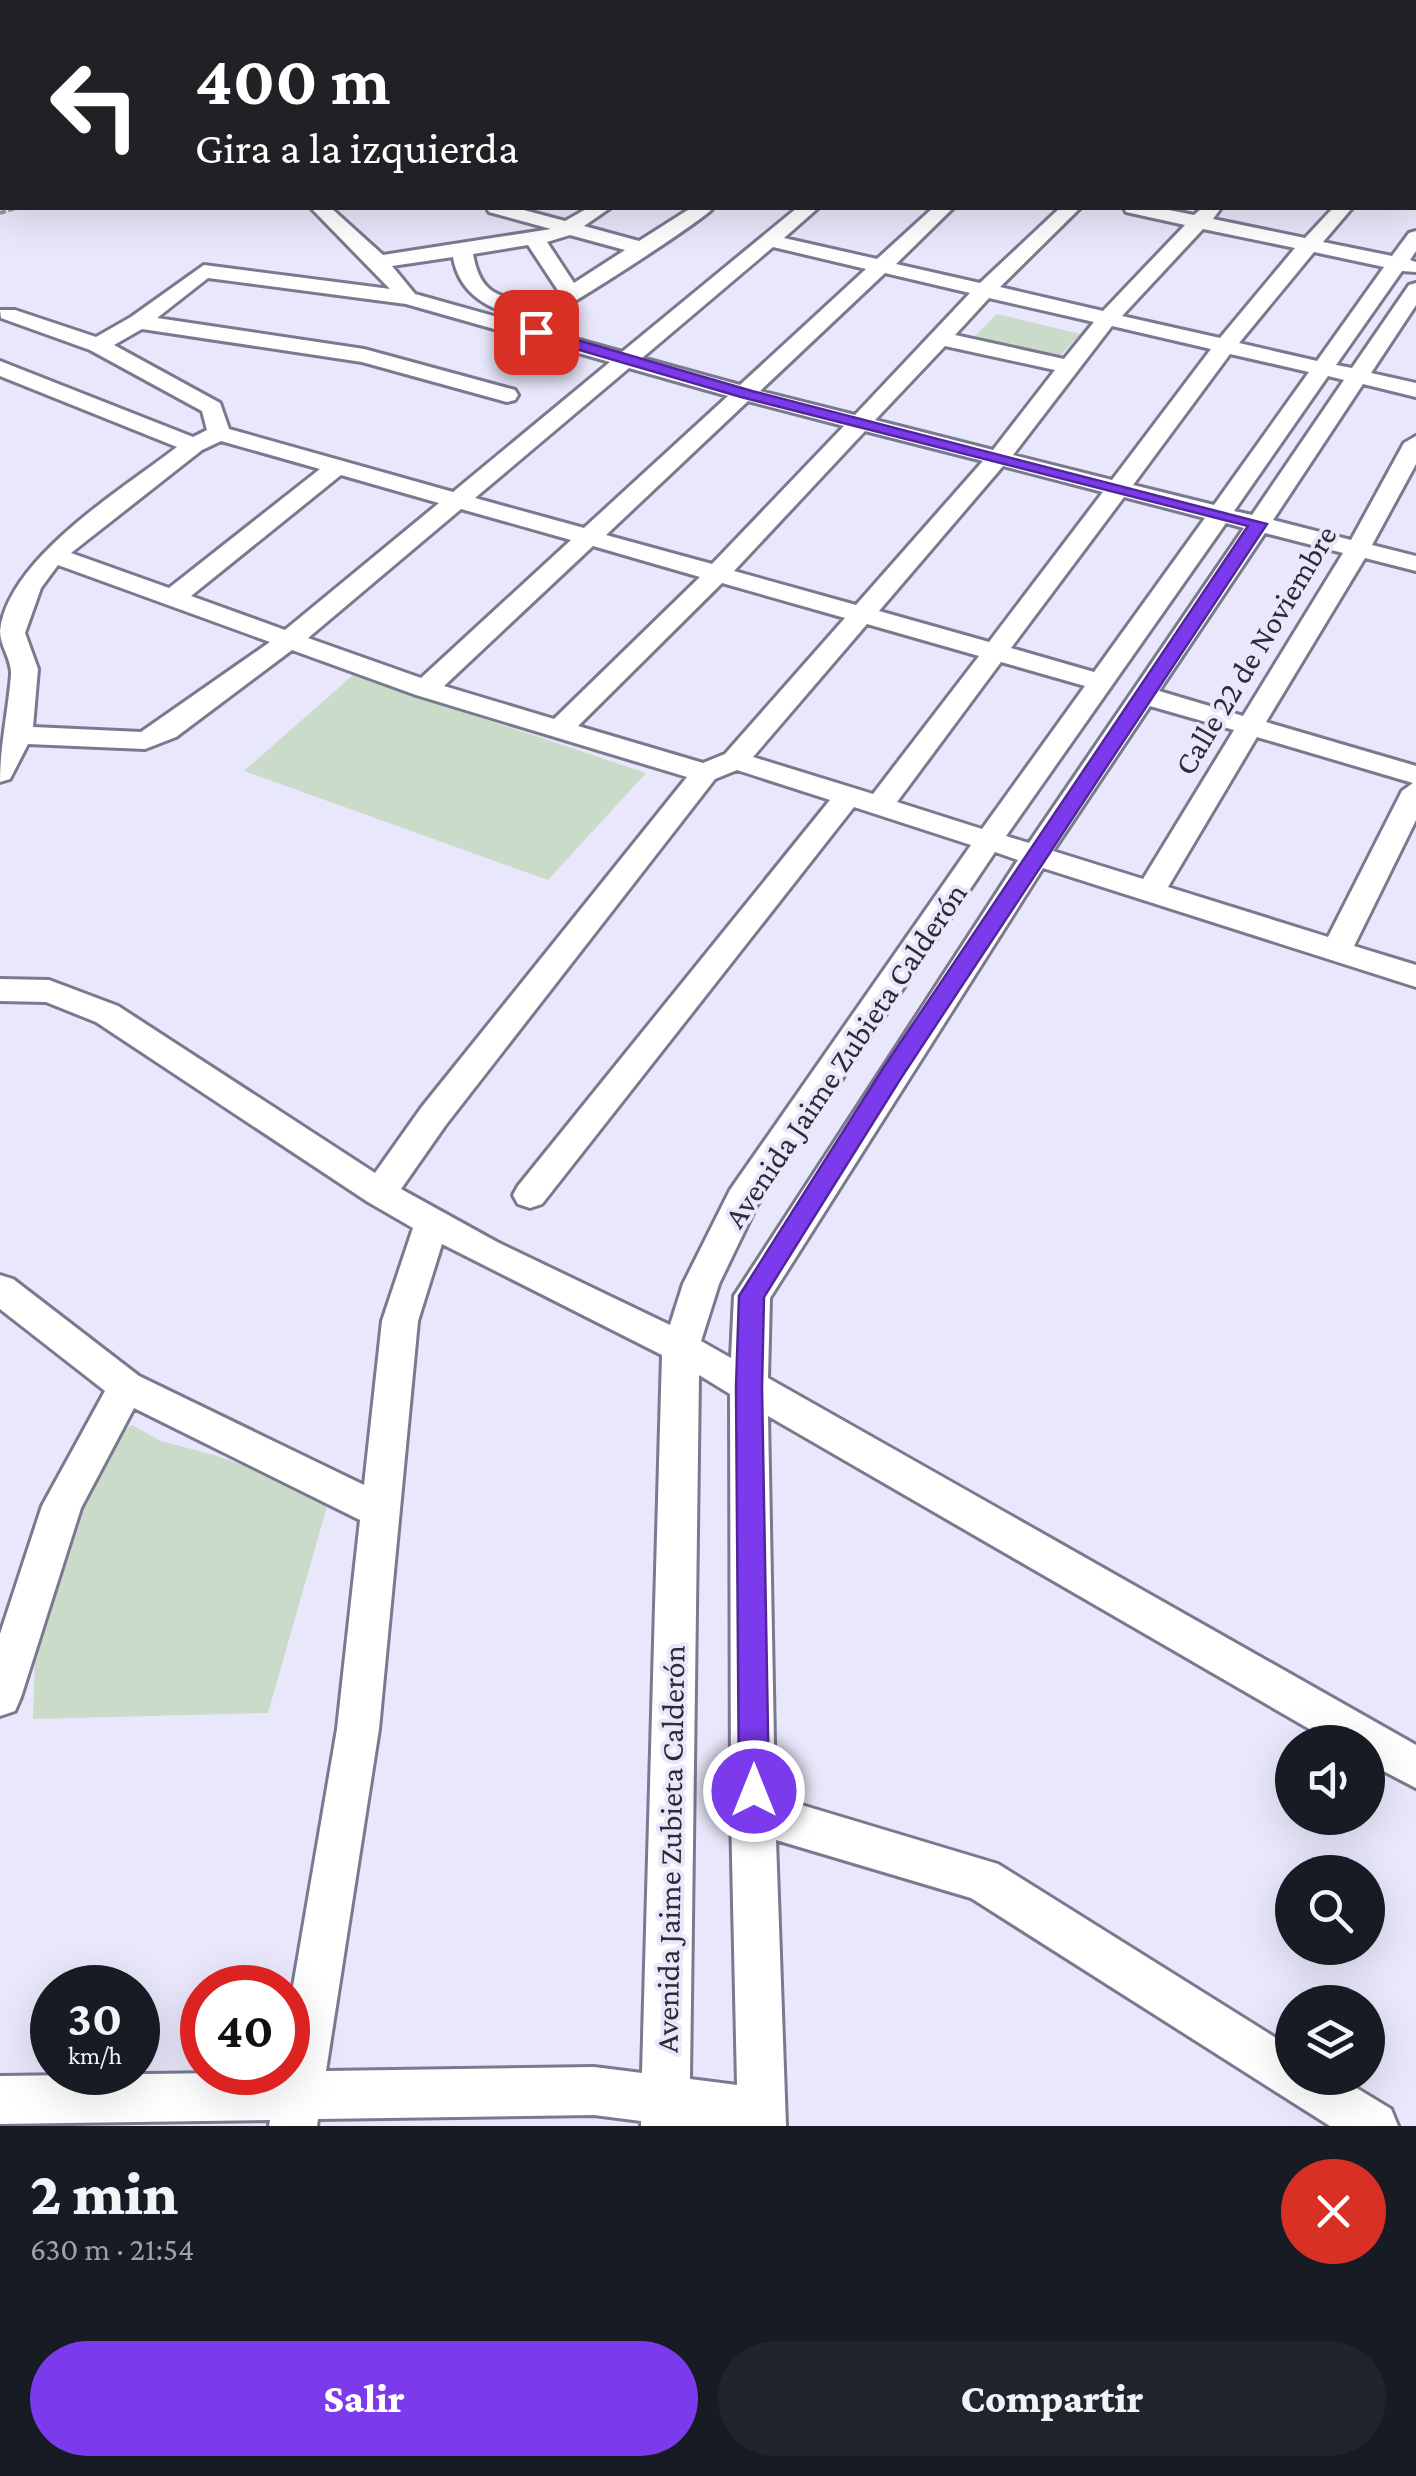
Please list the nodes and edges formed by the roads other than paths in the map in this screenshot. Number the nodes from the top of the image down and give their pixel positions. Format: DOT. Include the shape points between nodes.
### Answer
graph roads {
  1 [pos="322,210"];
  2 [pos="503,210"];
  3 [pos="598,210"];
  4 [pos="701,210"];
  5 [pos="806,210"];
  6 [pos="942,210"];
  7 [pos="1069,210"];
  8 [pos="1154,210"];
  9 [pos="1176,210"];
  10 [pos="1342,210"];
  11 [pos="1205,215"];
  12 [pos="571,229"];
  13 [pos="535,240"];
  14 [pos="772,240"];
  15 [pos="1311,242"];
  16 [pos="641,248"];
  17 [pos="462,250"];
  18 [pos="1409,257"];
  19 [pos="378,262"];
  20 [pos="883,267"];
  21 [pos="1416,288"];
  22 [pos="984,290"];
  23 [pos="571,295"];
  24 [pos="408,298"];
  25 [pos="546,310"];
  26 [pos="8,314"];
  27 [pos="1106,318"];
  28 [pos="139,322"];
  29 [pos="536,332"];
  30 [pos="940,338"];
  31 [pos="98,345"];
  32 [pos="1225,346"];
  33 [pos="628,358"];
  34 [pos="1068,367"];
  35 [pos="0,368"];
  36 [pos="1321,368"];
  37 [pos="1355,376"];
  38 [pos="1416,390"];
  39 [pos="746,394"];
  40 [pos="507,395"];
  41 [pos="862,423"];
  42 [pos="219,434"];
  43 [pos="1416,443"];
  44 [pos="194,444"];
  45 [pos="999,457"];
  46 [pos="338,466"];
  47 [pos="1122,486"];
  48 [pos="460,500"];
  49 [pos="1220,513"];
  50 [pos="1258,524"];
  51 [pos="587,538"];
  52 [pos="1358,550"];
  53 [pos="53,555"];
  54 [pos="1416,564"];
  55 [pos="718,573"];
  56 [pos="174,596"];
  57 [pos="862,615"];
  58 [pos="288,641"];
  59 [pos="994,652"];
  60 [pos="1101,682"];
  61 [pos="425,689"];
  62 [pos="1143,695"];
  63 [pos="1251,726"];
  64 [pos="558,730"];
  65 [pos="18,735"];
  66 [pos="735,760"];
  67 [pos="0,773"];
  68 [pos="705,773"];
  69 [pos="1416,774"];
  70 [pos="1416,790"];
  71 [pos="848,796"];
  72 [pos="880,805"];
  73 [pos="989,840"];
  74 [pos="1036,855"];
  75 [pos="1150,890"];
  76 [pos="1338,950"];
  77 [pos="1416,976"];
  78 [pos="0,990"];
  79 [pos="380,1193"];
  80 [pos="530,1195"];
  81 [pos="432,1222"];
  82 [pos="0,1289"];
  83 [pos="681,1347"];
  84 [pos="126,1386"];
  85 [pos="749,1387"];
  86 [pos="382,1512"];
  87 [pos="0,1697"];
  88 [pos="1416,1768"];
  89 [pos="753,1812"];
  90 [pos="1275,2063"];
  91 [pos="1325,2095"];
  92 [pos="0,2100"];
  93 [pos="295,2112"];
  94 [pos="664,2113"];
  95 [pos="761,2119"];
  96 [pos="1374,2126"];
  1 -- 19 [label="street"];
  2 -- 12 [label="street"];
  3 -- 12 [label="street"];
  4 -- 16 [label="street"];
  5 -- 14 [label="street"];
  6 -- 20 [label="street"];
  7 -- 22 [label="street"];
  8 -- 11 [label="street"];
  9 -- 11 [label="street"];
  10 -- 15 [label="street"];
  11 -- 15 [label="street"];
  11 -- 27 [label="street"];
  12 -- 13 [label="street"];
  12 -- 16 [label="street"];
  13 -- 17 [label="street"];
  13 -- 23 [label="street"];
  14 -- 20 [label="street"];
  14 -- 33 [label="street"];
  15 -- 18 [label="street"];
  15 -- 32 [label="street"];
  16 -- 23 [label="street"];
  17 -- 19 [label="street"];
  17 -- 25 [label="street" via="464,277 476,291"];
  18 -- 36 [label="street, Avenida Jaime Zubieta Calderón"];
  19 -- 24 [label="street"];
  20 -- 22 [label="street"];
  20 -- 39 [label="street"];
  21 -- 37 [label="street, Avenida Jaime Zubieta Calderón"];
  22 -- 27 [label="street"];
  22 -- 30 [label="street"];
  23 -- 25 [label="street"];
  24 -- 28 [label="street" via="204,271"];
  24 -- 29 [label="street"];
  25 -- 29 [label="street" via="551,321"];
  26 -- 31 [label="street"];
  27 -- 32 [label="street"];
  27 -- 34 [label="street"];
  28 -- 31 [label="street"];
  28 -- 40 [label="street" via="364,356"];
  29 -- 33 [label="street"];
  30 -- 34 [label="street"];
  30 -- 41 [label="street"];
  31 -- 42 [label="street" via="212,408"];
  32 -- 36 [label="street"];
  32 -- 47 [label="street"];
  33 -- 39 [label="street"];
  33 -- 48 [label="street"];
  34 -- 45 [label="street"];
  35 -- 44 [label="street"];
  36 -- 37 [label="street"];
  36 -- 49 [label="street, Avenida Jaime Zubieta Calderón"];
  37 -- 38 [label="street"];
  37 -- 50 [label="street, Avenida Jaime Zubieta Calderón"];
  39 -- 41 [label="street"];
  39 -- 51 [label="street"];
  41 -- 45 [label="street"];
  41 -- 55 [label="street"];
  42 -- 44 [label="street"];
  42 -- 46 [label="street"];
  43 -- 52 [label="street, Calle 22 de Noviembre"];
  44 -- 53 [label="street"];
  45 -- 47 [label="street"];
  45 -- 57 [label="street"];
  46 -- 48 [label="street"];
  46 -- 56 [label="street"];
  47 -- 49 [label="street"];
  47 -- 59 [label="street"];
  48 -- 51 [label="street"];
  48 -- 58 [label="street"];
  49 -- 50 [label="street"];
  49 -- 60 [label="street, Avenida Jaime Zubieta Calderón"];
  50 -- 52 [label="street"];
  50 -- 62 [label="street, Avenida Jaime Zubieta Calderón"];
  51 -- 55 [label="street"];
  51 -- 61 [label="street"];
  52 -- 54 [label="street"];
  52 -- 63 [label="street, Calle 22 de Noviembre"];
  53 -- 56 [label="street"];
  53 -- 65 [label="street" via="29,588 12,632 24,670"];
  55 -- 57 [label="street"];
  55 -- 64 [label="street"];
  56 -- 58 [label="street"];
  57 -- 59 [label="street"];
  57 -- 66 [label="street"];
  58 -- 61 [label="street"];
  58 -- 65 [label="street" via="145,741"];
  59 -- 60 [label="street"];
  59 -- 72 [label="street"];
  60 -- 73 [label="street, Avenida Jaime Zubieta Calderón"];
  61 -- 64 [label="street"];
  62 -- 63 [label="street"];
  62 -- 74 [label="street, Avenida Jaime Zubieta Calderón"];
  63 -- 69 [label="street"];
  63 -- 75 [label="street, Calle 22 de Noviembre"];
  64 -- 68 [label="street"];
  65 -- 67 [label="street"];
  66 -- 68 [label="street"];
  66 -- 71 [label="street"];
  68 -- 79 [label="street"];
  70 -- 76 [label="street"];
  71 -- 72 [label="street"];
  71 -- 80 [label="street"];
  72 -- 73 [label="street"];
  73 -- 74 [label="street"];
  73 -- 83 [label="street, Avenida Jaime Zubieta Calderón" via="742,1198"];
  74 -- 75 [label="street"];
  74 -- 85 [label="street, Avenida Jaime Zubieta Calderón" via="752,1296"];
  75 -- 76 [label="street"];
  76 -- 77 [label="street"];
  78 -- 79 [label="street" via="48,991 107,1014"];
  79 -- 81 [label="street"];
  81 -- 83 [label="street"];
  81 -- 86 [label="street" via="400,1321"];
  82 -- 84 [label="street"];
  83 -- 85 [label="street"];
  83 -- 94 [label="street, Avenida Jaime Zubieta Calderón"];
  84 -- 86 [label="street"];
  84 -- 87 [label="street" via="62,1506"];
  85 -- 88 [label="street"];
  85 -- 89 [label="street, Avenida Jaime Zubieta Calderón"];
  86 -- 93 [label="street" via="358,1729"];
  89 -- 90 [label="street" via="982,1879"];
  89 -- 95 [label="street, Avenida Jaime Zubieta Calderón"];
  91 -- 96 [label="street"];
  92 -- 93 [label="street"];
  93 -- 94 [label="street" via="594,2091"];
  94 -- 95 [label="street"];
}
